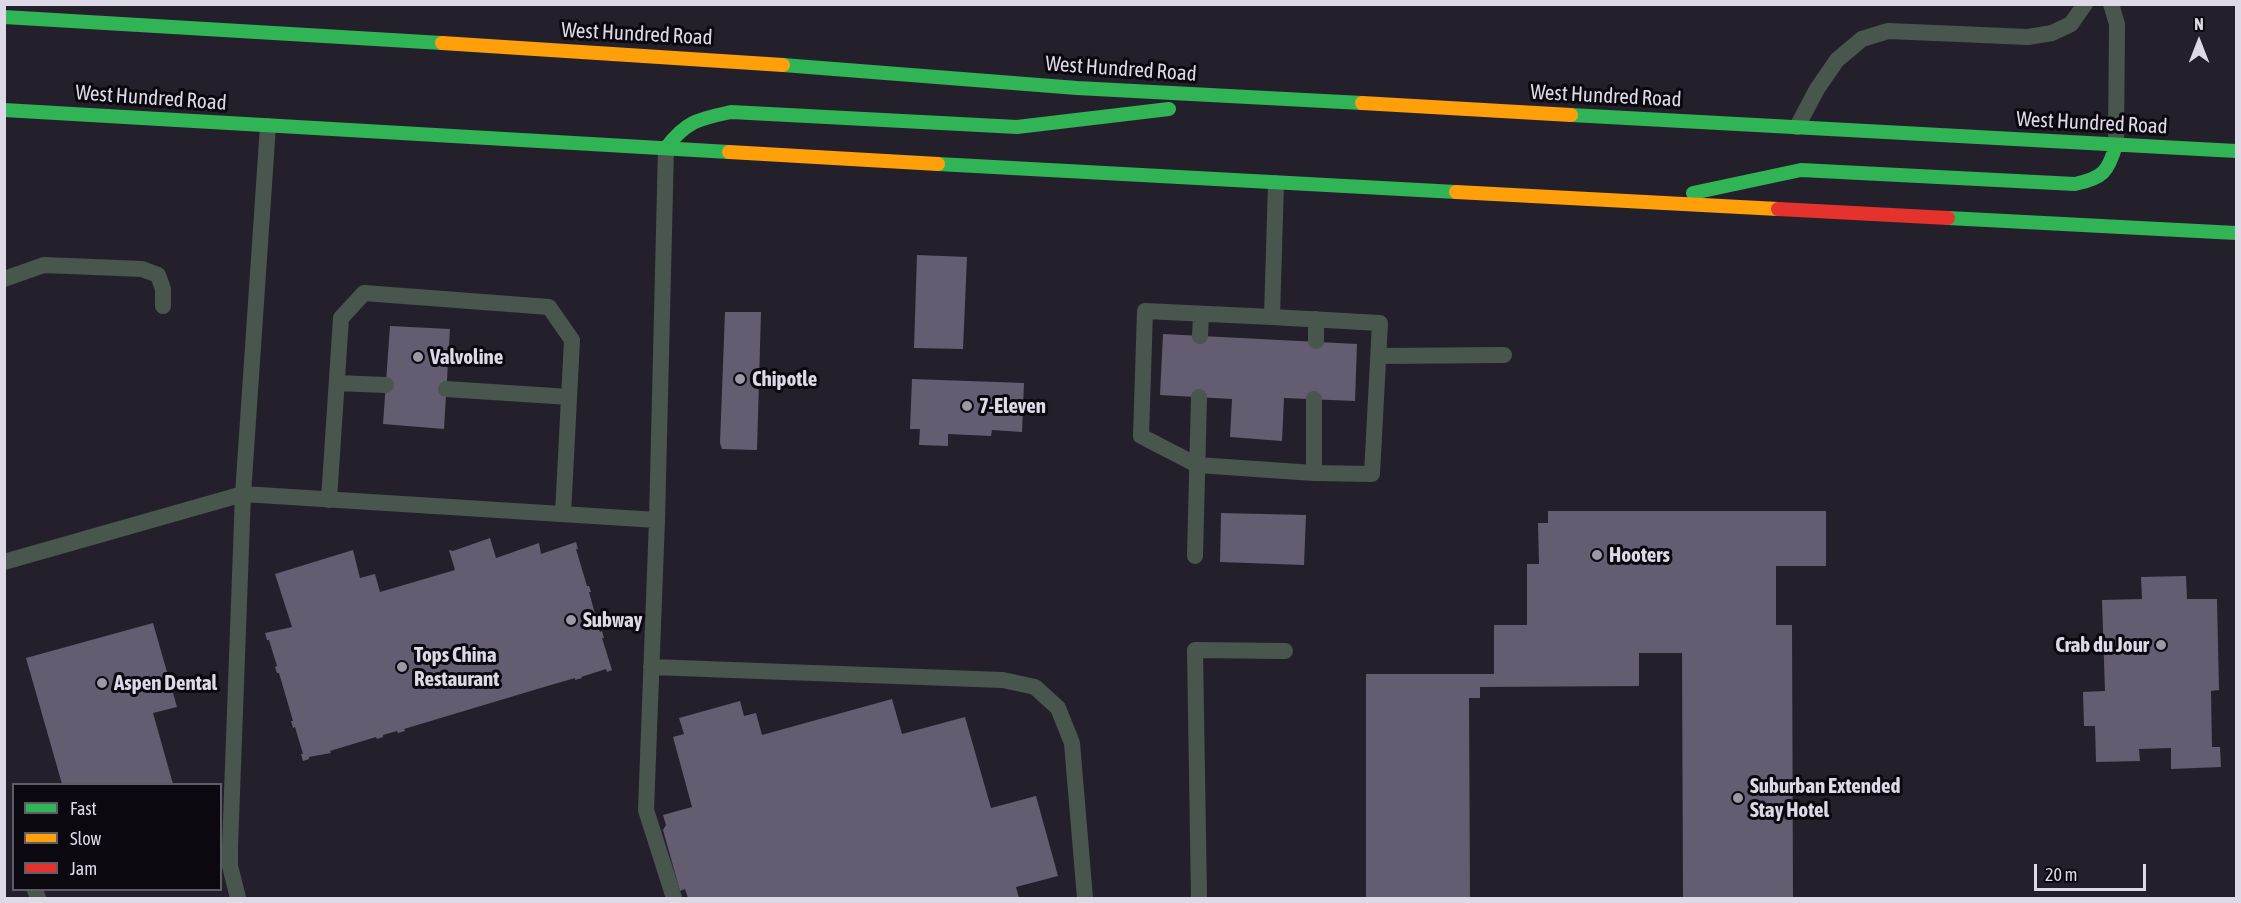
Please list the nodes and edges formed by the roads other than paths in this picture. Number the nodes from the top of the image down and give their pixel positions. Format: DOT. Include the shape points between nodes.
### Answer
graph roads {
  1 [pos="2085,4"];
  2 [pos="2111,4"];
  3 [pos="4,16"];
  4 [pos="1257,98"];
  5 [pos="4,110"];
  6 [pos="267,126"];
  7 [pos="1797,127"];
  8 [pos="2116,146"];
  9 [pos="666,148"];
  10 [pos="2236,151"];
  11 [pos="1276,183"];
  12 [pos="1650,203"];
  13 [pos="2236,233"];
  14 [pos="4,279"];
  15 [pos="163,306"];
  16 [pos="1201,314"];
  17 [pos="1272,317"];
  18 [pos="1316,319"];
  19 [pos="1200,336"];
  20 [pos="1316,341"];
  21 [pos="1504,355"];
  22 [pos="1378,356"];
  23 [pos="337,383"];
  24 [pos="386,385"];
  25 [pos="446,389"];
  26 [pos="569,397"];
  27 [pos="1199,397"];
  28 [pos="1314,399"];
  29 [pos="1197,465"];
  30 [pos="1314,472"];
  31 [pos="243,494"];
  32 [pos="329,500"];
  33 [pos="563,514"];
  34 [pos="657,520"];
  35 [pos="1195,556"];
  36 [pos="4,562"];
  37 [pos="1285,651"];
  38 [pos="651,666"];
  39 [pos="226,825"];
  40 [pos="234,897"];
  41 [pos="674,898"];
  42 [pos="1085,898"];
  43 [pos="1199,898"];
  1 -- 7 [label="lane" via="2071,24 2052,33 2028,37 1888,31 1862,39 1837,60"];
  2 -- 8 [label="lane" via="2117,24"];
  3 -- 4 [label="main road, West Hundred Road"];
  4 -- 7 [label="main road, West Hundred Road"];
  4 -- 9 [label="main road" via="1017,127 731,112 702,118 680,130"];
  5 -- 6 [label="main road, West Hundred Road"];
  6 -- 9 [label="main road, West Hundred Road"];
  6 -- 31 [label="lane"];
  7 -- 8 [label="main road, West Hundred Road"];
  8 -- 10 [label="main road, West Hundred Road"];
  8 -- 12 [label="main road" via="2110,167 2097,179 2075,184 1802,170"];
  9 -- 11 [label="main road, West Hundred Road"];
  9 -- 34 [label="lane"];
  11 -- 12 [label="main road, West Hundred Road"];
  11 -- 17 [label="lane"];
  12 -- 13 [label="main road, West Hundred Road"];
  14 -- 15 [label="lane" via="44,265 142,268 158,275"];
  16 -- 17 [label="lane"];
  16 -- 19 [label="lane"];
  16 -- 29 [label="lane" via="1145,311 1141,435"];
  17 -- 18 [label="lane"];
  18 -- 20 [label="lane"];
  18 -- 22 [label="lane" via="1380,323"];
  21 -- 22 [label="lane"];
  22 -- 30 [label="lane" via="1372,474"];
  23 -- 24 [label="lane"];
  23 -- 26 [label="lane" via="341,318 364,293 549,308 572,340"];
  23 -- 32 [label="lane"];
  25 -- 26 [label="lane"];
  26 -- 33 [label="lane"];
  27 -- 29 [label="lane"];
  28 -- 30 [label="lane"];
  29 -- 30 [label="lane"];
  29 -- 35 [label="lane"];
  31 -- 32 [label="lane"];
  31 -- 36 [label="lane"];
  31 -- 39 [label="lane"];
  32 -- 33 [label="lane"];
  33 -- 34 [label="lane"];
  34 -- 38 [label="lane"];
  37 -- 43 [label="lane" via="1195,650"];
  38 -- 41 [label="lane" via="646,810"];
  38 -- 42 [label="lane" via="1003,680 1035,687 1058,708 1072,743"];
  39 -- 40 [label="lane"];
}
